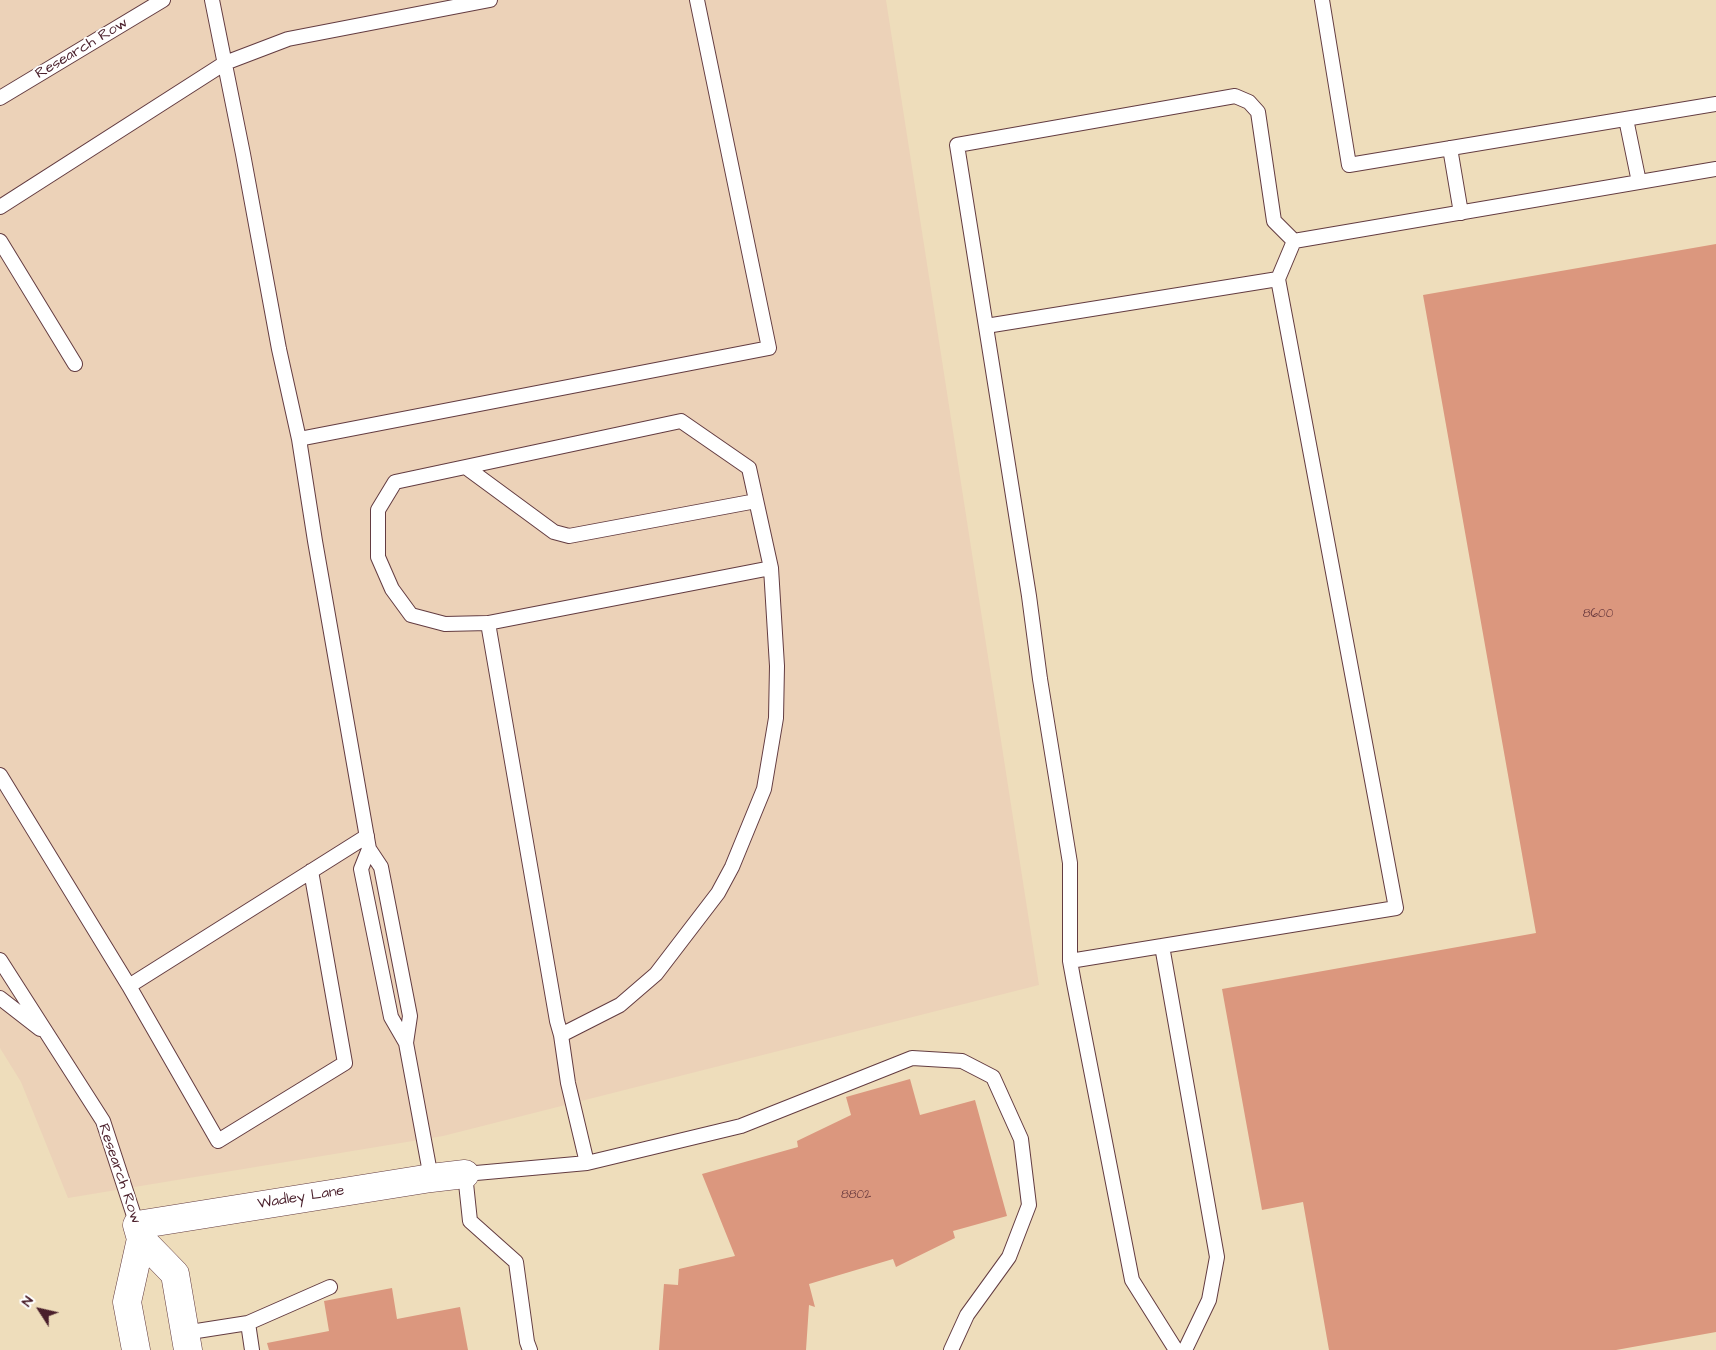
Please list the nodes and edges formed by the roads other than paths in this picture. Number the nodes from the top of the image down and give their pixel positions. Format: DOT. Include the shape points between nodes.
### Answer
graph roads {
  1 [pos="163,0"];
  2 [pos="212,0"];
  3 [pos="490,0"];
  4 [pos="696,0"];
  5 [pos="1322,0"];
  6 [pos="225,64"];
  7 [pos="0,98"];
  8 [pos="1716,104"];
  9 [pos="1626,119"];
  10 [pos="1450,148"];
  11 [pos="1716,170"];
  12 [pos="1639,182"];
  13 [pos="0,207"];
  14 [pos="1461,213"];
  15 [pos="0,241"];
  16 [pos="1294,241"];
  17 [pos="1278,279"];
  18 [pos="986,326"];
  19 [pos="75,364"];
  20 [pos="299,440"];
  21 [pos="466,468"];
  22 [pos="756,501"];
  23 [pos="771,568"];
  24 [pos="488,622"];
  25 [pos="0,774"];
  26 [pos="368,842"];
  27 [pos="311,871"];
  28 [pos="395,939"];
  29 [pos="376,944"];
  30 [pos="1162,946"];
  31 [pos="1070,961"];
  32 [pos="1,963"];
  33 [pos="129,986"];
  34 [pos="0,998"];
  35 [pos="47,1034"];
  36 [pos="561,1035"];
  37 [pos="406,1043"];
  38 [pos="587,1163"];
  39 [pos="465,1174"];
  40 [pos="431,1178"];
  41 [pos="139,1232"];
  42 [pos="330,1287"];
  43 [pos="248,1323"];
  44 [pos="186,1342"];
  45 [pos="136,1350"];
  46 [pos="252,1350"];
  47 [pos="530,1350"];
  48 [pos="951,1350"];
  49 [pos="1176,1350"];
  50 [pos="1185,1350"];
  1 -- 7 [label="lane, Research Row"];
  2 -- 6 [label="lane"];
  3 -- 6 [label="lane" via="288,39"];
  4 -- 20 [label="lane" via="769,348"];
  5 -- 10 [label="lane" via="1349,165"];
  6 -- 13 [label="lane"];
  6 -- 20 [label="lane"];
  8 -- 9 [label="lane"];
  9 -- 10 [label="lane"];
  9 -- 12 [label="lane"];
  10 -- 14 [label="lane"];
  11 -- 12 [label="lane"];
  12 -- 14 [label="lane"];
  14 -- 16 [label="lane"];
  15 -- 19 [label="lane"];
  16 -- 17 [label="lane"];
  16 -- 18 [label="lane" via="1274,220 1258,112 1249,102 1236,96 957,145"];
  17 -- 18 [label="lane"];
  17 -- 30 [label="lane" via="1396,908"];
  18 -- 31 [label="lane" via="1070,863"];
  20 -- 26 [label="lane"];
  21 -- 22 [label="lane" via="554,532 569,536"];
  21 -- 22 [label="lane" via="681,421 748,468"];
  21 -- 24 [label="lane" via="395,482 378,510 378,557 392,589 411,615 445,624"];
  22 -- 23 [label="lane"];
  23 -- 24 [label="lane"];
  23 -- 36 [label="lane" via="777,666 776,718 764,790 732,866 718,893 656,974 620,1005"];
  24 -- 36 [label="lane"];
  25 -- 33 [label="lane"];
  26 -- 27 [label="lane"];
  26 -- 28 [label="lane" via="381,867"];
  26 -- 29 [label="lane" via="361,869"];
  27 -- 33 [label="lane"];
  27 -- 33 [label="lane" via="345,1063 218,1141"];
  28 -- 29 [label="lane"];
  28 -- 37 [label="lane" via="410,1016"];
  29 -- 37 [label="lane" via="391,1017"];
  30 -- 31 [label="lane"];
  30 -- 50 [label="lane" via="1217,1258 1209,1300"];
  31 -- 49 [label="lane" via="1132,1280"];
  32 -- 35 [label="lane, Research Row"];
  34 -- 35 [label="lane, Research Row"];
  35 -- 41 [label="lane, Research Row" via="102,1122"];
  36 -- 38 [label="lane" via="568,1083"];
  37 -- 40 [label="lane"];
  38 -- 39 [label="lane"];
  38 -- 48 [label="lane" via="741,1126 912,1058 962,1061 978,1068 993,1076 1021,1139 1028,1205 1009,1257 967,1315"];
  39 -- 40 [label="street, Wadley Lane"];
  39 -- 47 [label="lane" via="470,1221 516,1262"];
  40 -- 41 [label="street, Wadley Lane"];
  41 -- 44 [label="street, Research Row" via="175,1274"];
  41 -- 45 [label="street, Research Row" via="127,1302"];
  42 -- 43 [label="lane"];
  43 -- 44 [label="lane"];
  43 -- 46 [label="lane"];
}
